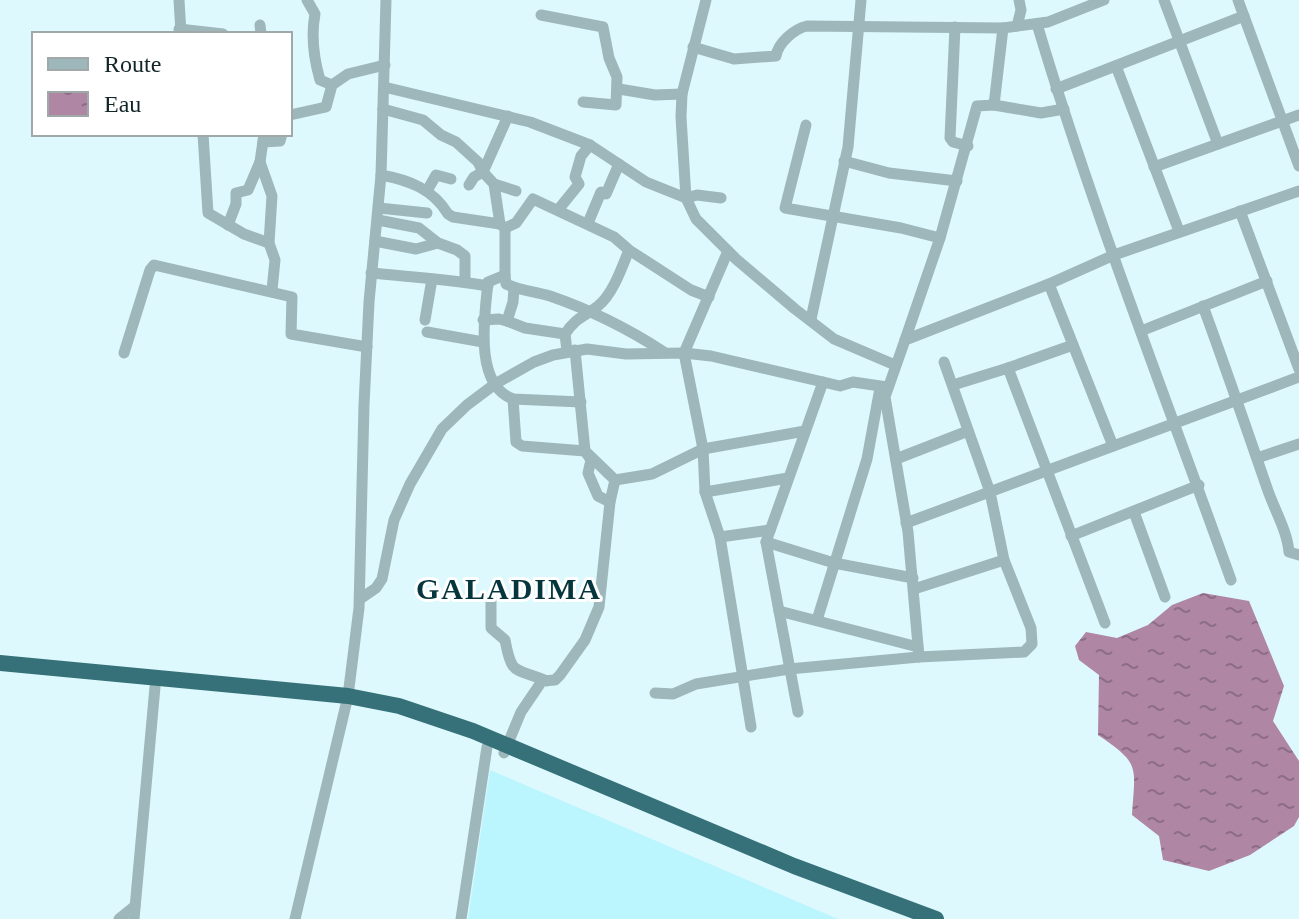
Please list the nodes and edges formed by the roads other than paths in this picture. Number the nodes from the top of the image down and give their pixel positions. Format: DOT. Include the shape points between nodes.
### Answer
graph roads {
  1 [pos="179,0"];
  2 [pos="307,0"];
  3 [pos="386,0"];
  4 [pos="706,0"];
  5 [pos="861,0"];
  6 [pos="1019,0"];
  7 [pos="1104,0"];
  8 [pos="1164,0"];
  9 [pos="1238,0"];
  10 [pos="541,15"];
  11 [pos="1244,16"];
  12 [pos="1037,24"];
  13 [pos="859,26"];
  14 [pos="1017,26"];
  15 [pos="955,27"];
  16 [pos="1003,28"];
  17 [pos="180,31"];
  18 [pos="1180,40"];
  19 [pos="693,47"];
  20 [pos="385,65"];
  21 [pos="1116,66"];
  22 [pos="332,85"];
  23 [pos="384,87"];
  24 [pos="619,89"];
  25 [pos="1056,89"];
  26 [pos="682,94"];
  27 [pos="583,102"];
  28 [pos="994,105"];
  29 [pos="383,109"];
  30 [pos="1064,109"];
  31 [pos="292,115"];
  32 [pos="1299,115"];
  33 [pos="508,116"];
  34 [pos="1283,121"];
  35 [pos="806,125"];
  36 [pos="203,136"];
  37 [pos="281,136"];
  38 [pos="263,138"];
  39 [pos="1218,144"];
  40 [pos="590,145"];
  41 [pos="968,146"];
  42 [pos="844,161"];
  43 [pos="260,162"];
  44 [pos="619,164"];
  45 [pos="1299,166"];
  46 [pos="1154,167"];
  47 [pos="483,172"];
  48 [pos="381,175"];
  49 [pos="451,179"];
  50 [pos="957,181"];
  51 [pos="494,184"];
  52 [pos="469,185"];
  53 [pos="427,191"];
  54 [pos="516,191"];
  55 [pos="1299,191"];
  56 [pos="686,198"];
  57 [pos="721,198"];
  58 [pos="558,210"];
  59 [pos="1240,211"];
  60 [pos="427,213"];
  61 [pos="378,214"];
  62 [pos="832,217"];
  63 [pos="588,223"];
  64 [pos="228,225"];
  65 [pos="503,226"];
  66 [pos="1179,231"];
  67 [pos="940,238"];
  68 [pos="375,241"];
  69 [pos="269,243"];
  70 [pos="438,243"];
  71 [pos="629,250"];
  72 [pos="728,251"];
  73 [pos="1114,255"];
  74 [pos="371,273"];
  75 [pos="505,275"];
  76 [pos="432,279"];
  77 [pos="1267,281"];
  78 [pos="465,282"];
  79 [pos="1049,284"];
  80 [pos="488,286"];
  81 [pos="514,288"];
  82 [pos="272,290"];
  83 [pos="709,297"];
  84 [pos="1203,306"];
  85 [pos="591,310"];
  86 [pos="811,319"];
  87 [pos="483,320"];
  88 [pos="507,321"];
  89 [pos="1141,331"];
  90 [pos="565,334"];
  91 [pos="905,340"];
  92 [pos="483,342"];
  93 [pos="1073,345"];
  94 [pos="367,347"];
  95 [pos="571,350"];
  96 [pos="124,353"];
  97 [pos="666,353"];
  98 [pos="684,353"];
  99 [pos="944,362"];
  100 [pos="895,365"];
  101 [pos="1008,368"];
  102 [pos="1299,369"];
  103 [pos="1299,377"];
  104 [pos="823,382"];
  105 [pos="495,384"];
  106 [pos="953,385"];
  107 [pos="883,387"];
  108 [pos="513,399"];
  109 [pos="1238,400"];
  110 [pos="581,402"];
  111 [pos="1175,423"];
  112 [pos="805,431"];
  113 [pos="968,431"];
  114 [pos="1299,444"];
  115 [pos="1113,446"];
  116 [pos="703,449"];
  117 [pos="585,451"];
  118 [pos="1257,458"];
  119 [pos="896,459"];
  120 [pos="1046,471"];
  121 [pos="788,478"];
  122 [pos="615,480"];
  123 [pos="1199,485"];
  124 [pos="705,492"];
  125 [pos="990,492"];
  126 [pos="610,502"];
  127 [pos="1134,512"];
  128 [pos="906,523"];
  129 [pos="770,530"];
  130 [pos="1071,536"];
  131 [pos="720,537"];
  132 [pos="766,542"];
  133 [pos="1299,555"];
  134 [pos="1004,560"];
  135 [pos="834,563"];
  136 [pos="1231,580"];
  137 [pos="913,584"];
  138 [pos="1165,597"];
  139 [pos="360,599"];
  140 [pos="491,602"];
  141 [pos="779,611"];
  142 [pos="817,620"];
  143 [pos="1105,623"];
  144 [pos="918,652"];
  145 [pos="0,663"];
  146 [pos="18,669"];
  147 [pos="789,669"];
  148 [pos="0,672"];
  149 [pos="743,677"];
  150 [pos="548,681"];
  151 [pos="155,687"];
  152 [pos="655,693"];
  153 [pos="346,701"];
  154 [pos="798,712"];
  155 [pos="751,727"];
  156 [pos="471,735"];
  157 [pos="487,747"];
  158 [pos="506,749"];
  159 [pos="134,913"];
  160 [pos="119,919"];
  161 [pos="295,919"];
  162 [pos="461,919"];
  163 [pos="911,919"];
  164 [pos="936,919"];
  1 -- 17 [label="street"];
  2 -- 22 [label="street" via="315,14 312,28 320,80"];
  3 -- 20 [label="street"];
  4 -- 19 [label="street"];
  5 -- 13 [label="street"];
  6 -- 14 [label="street"];
  7 -- 12 [label="street"];
  8 -- 18 [label="street"];
  9 -- 11 [label="street"];
  10 -- 24 [label="street" via="603,27"];
  11 -- 18 [label="street"];
  11 -- 34 [label="street"];
  12 -- 14 [label="street"];
  12 -- 25 [label="street"];
  13 -- 15 [label="street"];
  13 -- 19 [label="street" via="799,28 777,48 776,56 734,59"];
  13 -- 42 [label="street"];
  14 -- 16 [label="street"];
  15 -- 16 [label="street"];
  15 -- 41 [label="street" via="950,138"];
  16 -- 28 [label="street"];
  18 -- 21 [label="street"];
  18 -- 39 [label="street"];
  19 -- 26 [label="street"];
  20 -- 22 [label="street" via="348,74"];
  20 -- 23 [label="street"];
  21 -- 25 [label="street"];
  21 -- 46 [label="street"];
  22 -- 31 [label="street" via="326,107"];
  23 -- 29 [label="street"];
  23 -- 33 [label="street"];
  24 -- 26 [label="street"];
  24 -- 27 [label="street" via="616,105"];
  25 -- 30 [label="street"];
  26 -- 56 [label="street"];
  28 -- 30 [label="street" via="1041,113"];
  28 -- 41 [label="street" via="977,106"];
  29 -- 47 [label="street" via="423,120 456,142"];
  29 -- 48 [label="street"];
  30 -- 73 [label="street"];
  32 -- 34 [label="street"];
  33 -- 40 [label="street"];
  33 -- 47 [label="street"];
  34 -- 39 [label="street"];
  34 -- 45 [label="street"];
  35 -- 62 [label="street" via="785,208"];
  36 -- 64 [label="street" via="208,213"];
  37 -- 38 [label="street" via="280,141"];
  38 -- 43 [label="street"];
  39 -- 46 [label="street"];
  40 -- 44 [label="street"];
  40 -- 58 [label="street" via="575,177 579,184"];
  41 -- 50 [label="street"];
  42 -- 50 [label="street"];
  42 -- 62 [label="street"];
  43 -- 64 [label="street" via="248,190 236,193"];
  43 -- 69 [label="street" via="272,196"];
  44 -- 56 [label="street"];
  44 -- 63 [label="street"];
  46 -- 66 [label="street"];
  47 -- 51 [label="street"];
  47 -- 52 [label="street"];
  48 -- 53 [label="street"];
  48 -- 61 [label="street"];
  49 -- 53 [label="street" via="436,175"];
  50 -- 67 [label="street"];
  51 -- 54 [label="street"];
  51 -- 65 [label="street"];
  53 -- 65 [label="street" via="448,214"];
  55 -- 59 [label="street"];
  56 -- 57 [label="street"];
  56 -- 72 [label="street" via="696,219"];
  58 -- 63 [label="street"];
  58 -- 65 [label="street" via="533,199 516,223"];
  59 -- 66 [label="street"];
  59 -- 77 [label="street"];
  60 -- 61 [label="street"];
  61 -- 68 [label="street"];
  61 -- 70 [label="street" via="419,228"];
  62 -- 67 [label="street"];
  62 -- 86 [label="street"];
  63 -- 71 [label="street"];
  64 -- 69 [label="street"];
  65 -- 75 [label="street"];
  66 -- 73 [label="street"];
  67 -- 91 [label="street"];
  68 -- 70 [label="street" via="416,249"];
  68 -- 74 [label="street"];
  69 -- 82 [label="street" via="275,260"];
  70 -- 78 [label="street" via="465,256"];
  71 -- 83 [label="street"];
  71 -- 85 [label="street" via="605,297"];
  72 -- 83 [label="street"];
  72 -- 86 [label="street"];
  73 -- 79 [label="street"];
  73 -- 89 [label="street"];
  74 -- 76 [label="street"];
  74 -- 94 [label="street"];
  75 -- 80 [label="street"];
  75 -- 81 [label="street" via="506,284"];
  76 -- 78 [label="street"];
  76 -- 92 [label="street" via="426,326"];
  77 -- 84 [label="street"];
  77 -- 102 [label="street"];
  78 -- 80 [label="street"];
  79 -- 91 [label="street"];
  79 -- 93 [label="street"];
  80 -- 87 [label="street"];
  81 -- 85 [label="street"];
  81 -- 88 [label="street"];
  82 -- 94 [label="street" via="292,297 291,334"];
  82 -- 96 [label="street" via="154,265"];
  83 -- 98 [label="street"];
  84 -- 89 [label="street"];
  84 -- 109 [label="street"];
  85 -- 90 [label="street"];
  85 -- 97 [label="street"];
  86 -- 100 [label="street" via="834,339"];
  87 -- 88 [label="street"];
  87 -- 92 [label="street"];
  88 -- 90 [label="street"];
  89 -- 111 [label="street"];
  90 -- 95 [label="street"];
  91 -- 100 [label="street"];
  92 -- 105 [label="street"];
  93 -- 101 [label="street"];
  93 -- 115 [label="street"];
  94 -- 139 [label="street"];
  95 -- 97 [label="street"];
  95 -- 105 [label="street" via="534,362"];
  95 -- 110 [label="street"];
  97 -- 98 [label="street"];
  98 -- 104 [label="street"];
  98 -- 116 [label="street"];
  99 -- 106 [label="street"];
  100 -- 107 [label="street"];
  101 -- 106 [label="street"];
  101 -- 120 [label="street"];
  103 -- 109 [label="street"];
  104 -- 107 [label="street"];
  104 -- 112 [label="street"];
  105 -- 108 [label="street"];
  105 -- 139 [label="street" via="442,429 394,520 382,579"];
  106 -- 113 [label="street"];
  107 -- 119 [label="street"];
  107 -- 135 [label="street"];
  108 -- 110 [label="street"];
  108 -- 117 [label="street" via="516,442"];
  109 -- 111 [label="street"];
  109 -- 118 [label="street"];
  110 -- 117 [label="street"];
  111 -- 115 [label="street"];
  111 -- 123 [label="street"];
  112 -- 116 [label="street"];
  112 -- 121 [label="street"];
  113 -- 119 [label="street"];
  113 -- 125 [label="street"];
  114 -- 118 [label="street"];
  115 -- 120 [label="street"];
  116 -- 122 [label="street" via="652,474"];
  116 -- 124 [label="street"];
  117 -- 122 [label="street"];
  117 -- 126 [label="street" via="598,496"];
  118 -- 133 [label="street" via="1289,552"];
  119 -- 128 [label="street"];
  120 -- 125 [label="street"];
  120 -- 130 [label="street"];
  121 -- 124 [label="street"];
  121 -- 129 [label="street"];
  122 -- 126 [label="street"];
  123 -- 127 [label="street"];
  123 -- 136 [label="street"];
  124 -- 131 [label="street"];
  125 -- 128 [label="street"];
  125 -- 134 [label="street"];
  126 -- 150 [label="street" via="599,607 580,647 560,675"];
  127 -- 130 [label="street"];
  127 -- 138 [label="street"];
  128 -- 137 [label="street"];
  129 -- 131 [label="street"];
  129 -- 132 [label="street"];
  130 -- 143 [label="street"];
  131 -- 149 [label="street"];
  132 -- 135 [label="street"];
  132 -- 141 [label="street"];
  134 -- 137 [label="street"];
  134 -- 144 [label="street" via="1031,628 1032,644 1024,652"];
  135 -- 137 [label="street"];
  135 -- 142 [label="street"];
  137 -- 144 [label="street"];
  139 -- 153 [label="street"];
  140 -- 150 [label="street" via="491,628 505,640 512,667"];
  141 -- 142 [label="street"];
  141 -- 147 [label="street"];
  142 -- 144 [label="street"];
  144 -- 147 [label="street"];
  145 -- 146 [label="highway"];
  146 -- 148 [label="highway"];
  146 -- 151 [label="highway"];
  146 -- 153 [label="highway"];
  147 -- 149 [label="street"];
  147 -- 154 [label="street"];
  149 -- 152 [label="street" via="696,684 673,694"];
  149 -- 155 [label="street"];
  150 -- 158 [label="street" via="542,681 521,712"];
  151 -- 153 [label="highway"];
  151 -- 159 [label="street"];
  153 -- 156 [label="highway"];
  153 -- 161 [label="street"];
  156 -- 157 [label="highway"];
  156 -- 158 [label="highway"];
  157 -- 158 [label="highway"];
  157 -- 162 [label="street"];
  158 -- 163 [label="highway" via="790,873"];
  158 -- 164 [label="highway"];
  159 -- 160 [label="street"];
}
